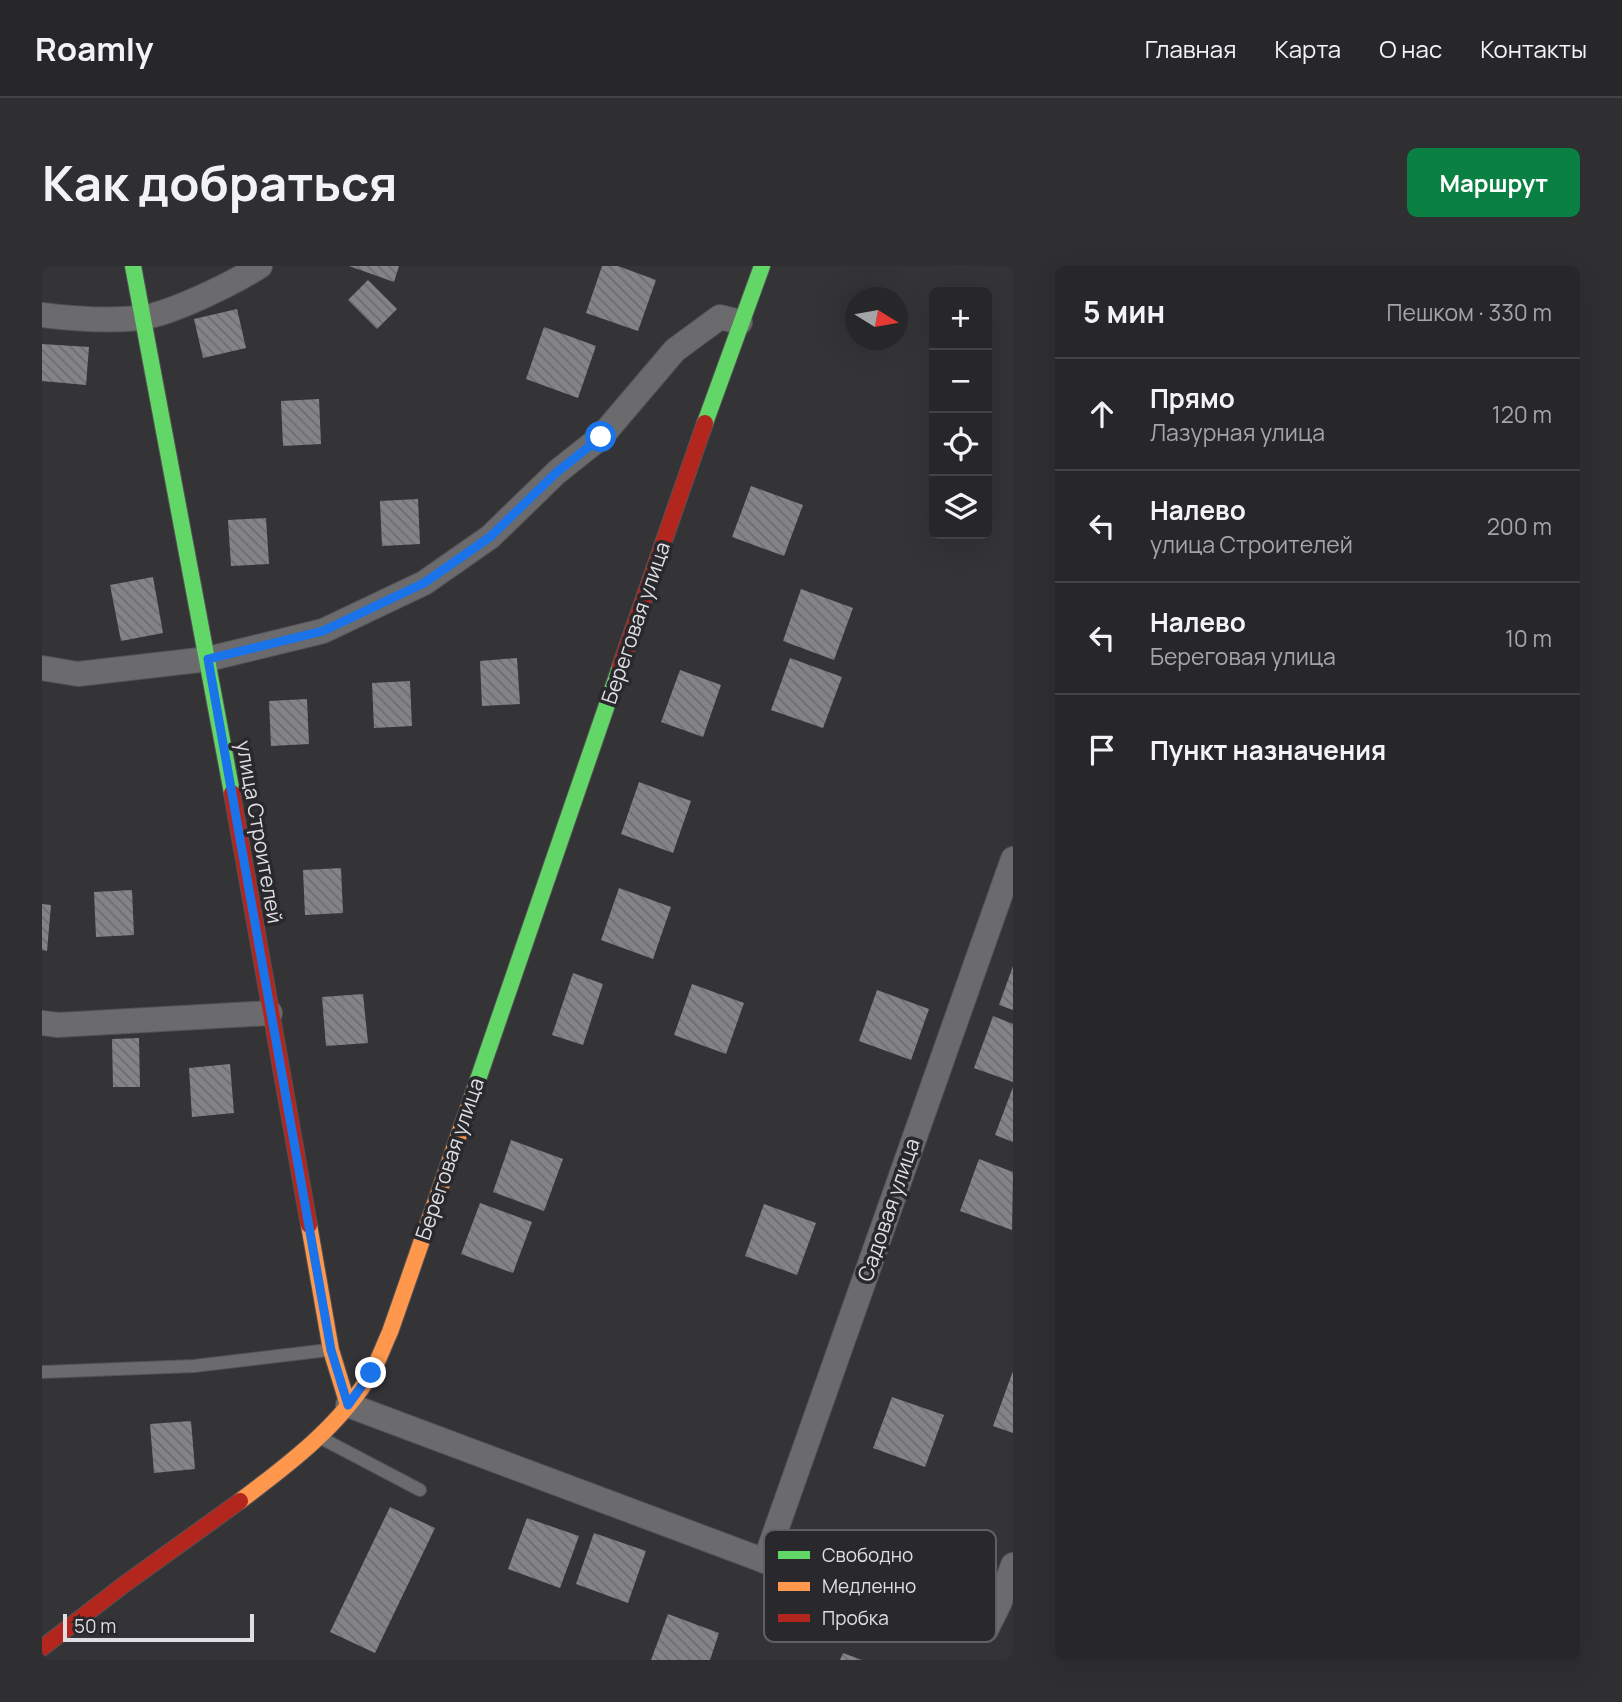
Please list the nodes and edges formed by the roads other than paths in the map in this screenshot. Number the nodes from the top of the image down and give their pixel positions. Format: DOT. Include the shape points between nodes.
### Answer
graph roads {
  1 [pos="133,266"];
  2 [pos="261,266"];
  3 [pos="762,266"];
  4 [pos="42,315"];
  5 [pos="142,318"];
  6 [pos="740,322"];
  7 [pos="208,659"];
  8 [pos="42,668"];
  9 [pos="1013,859"];
  10 [pos="270,1013"];
  11 [pos="42,1023"];
  12 [pos="331,1350"];
  13 [pos="42,1372"];
  14 [pos="348,1405"];
  15 [pos="318,1437"];
  16 [pos="420,1490"];
  17 [pos="776,1530"];
  18 [pos="764,1561"];
  19 [pos="1013,1564"];
  20 [pos="996,1610"];
  21 [pos="42,1648"];
  1 -- 5 [label="street, улица Строителей"];
  2 -- 5 [label="street"];
  3 -- 6 [label="street, Береговая улица"];
  4 -- 5 [label="street"];
  5 -- 7 [label="street, улица Строителей"];
  6 -- 7 [label="street" via="720,317 676,350 601,437 490,537 424,583 323,631"];
  6 -- 14 [label="street, Береговая улица" via="390,1332 371,1373"];
  7 -- 8 [label="street" via="78,674"];
  7 -- 10 [label="street, улица Строителей"];
  9 -- 17 [label="street, Садовая улица"];
  10 -- 11 [label="street"];
  10 -- 12 [label="street, улица Строителей"];
  12 -- 13 [label="lane" via="194,1366"];
  12 -- 14 [label="street, улица Строителей"];
  14 -- 15 [label="street, Береговая улица"];
  14 -- 18 [label="street"];
  15 -- 16 [label="lane"];
  15 -- 21 [label="street, Береговая улица" via="285,1468 92,1606"];
  19 -- 20 [label="street"];
}
